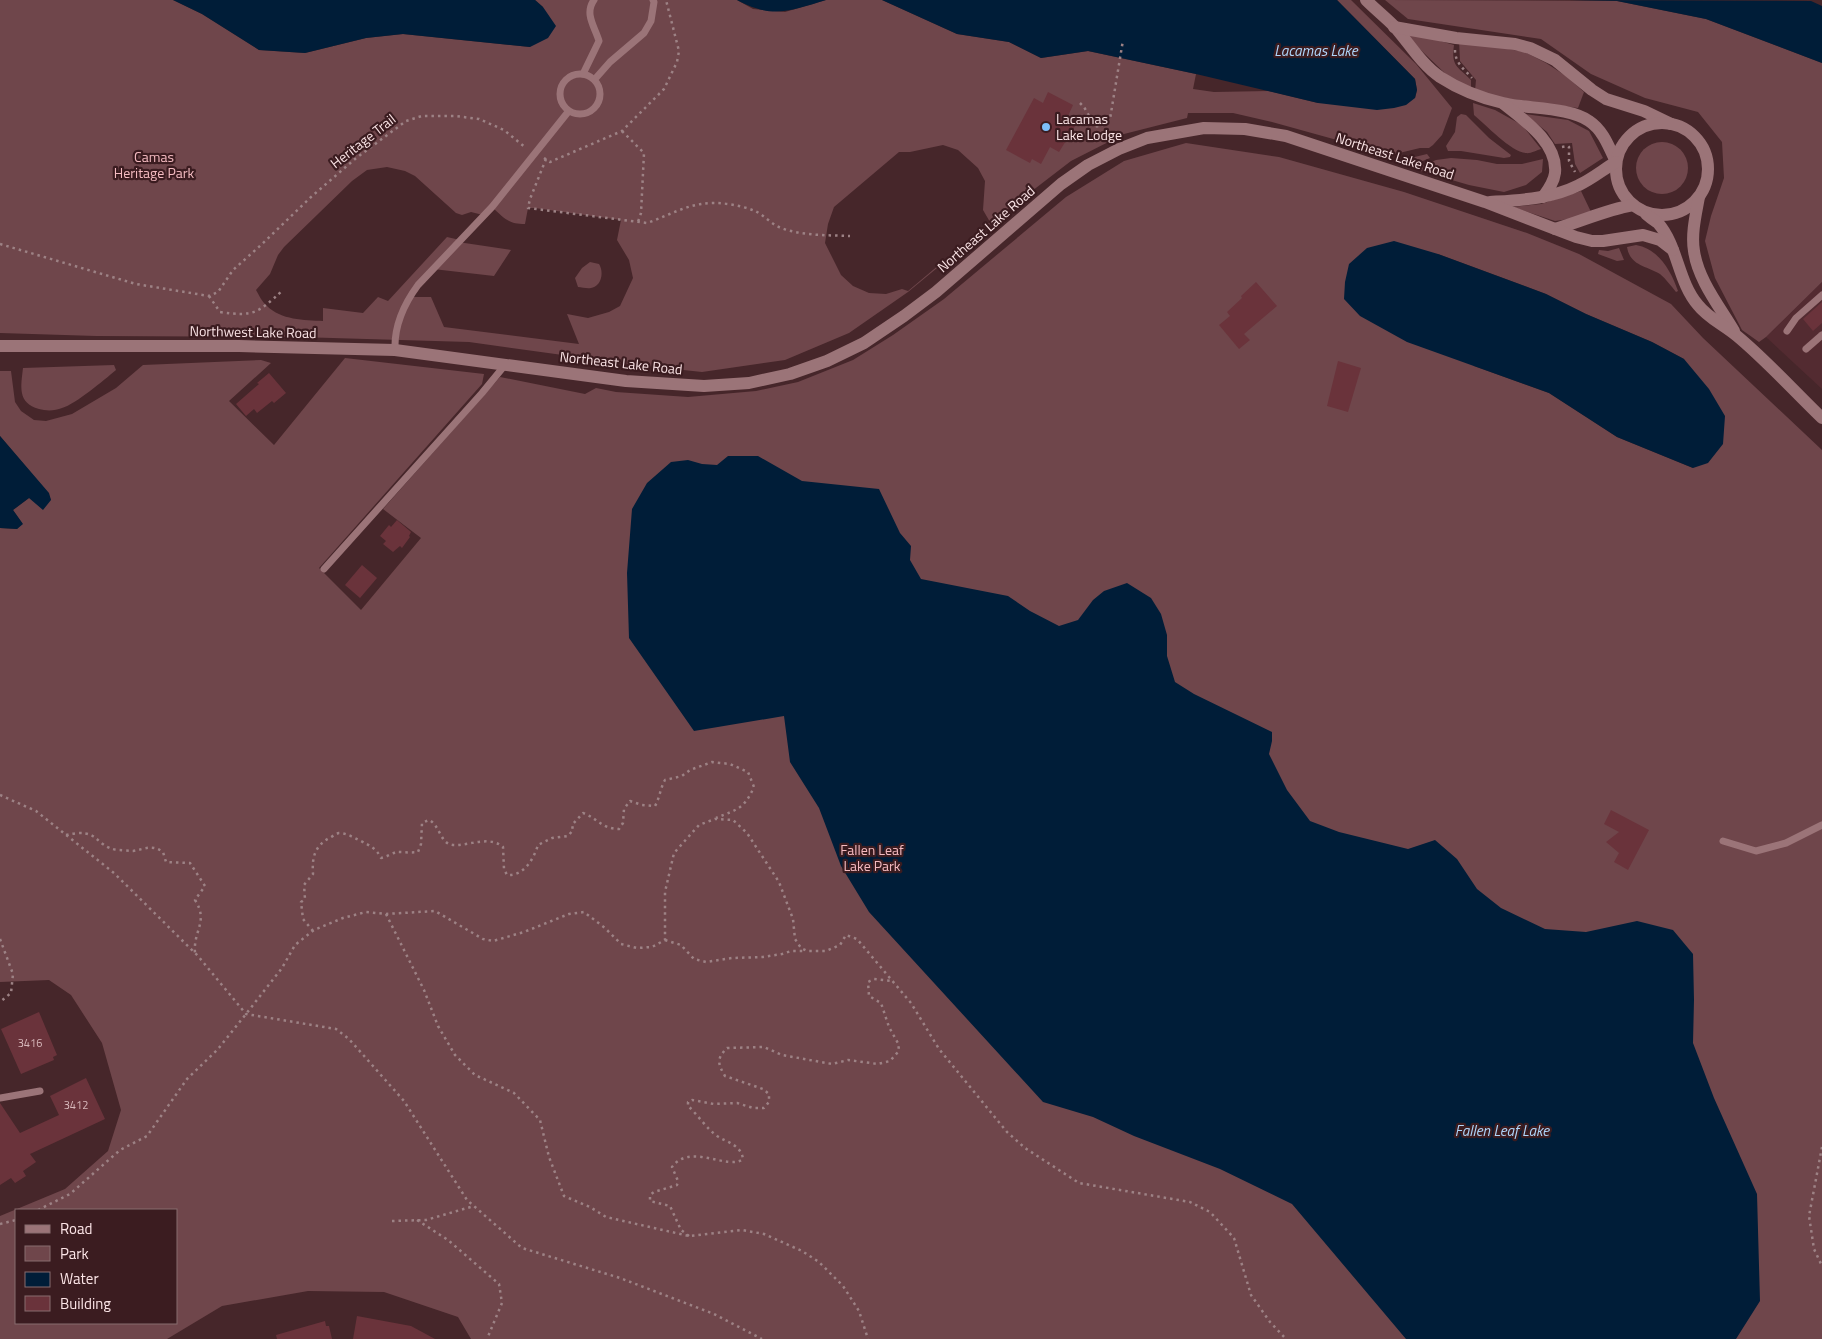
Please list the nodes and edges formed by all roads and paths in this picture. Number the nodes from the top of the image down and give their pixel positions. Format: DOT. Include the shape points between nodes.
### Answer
graph roads {
  1 [pos="594,0"];
  2 [pos="653,0"];
  3 [pos="666,0"];
  4 [pos="1366,0"];
  5 [pos="1394,27"];
  6 [pos="1123,40"];
  7 [pos="1455,47"];
  8 [pos="584,74"];
  9 [pos="595,80"];
  10 [pos="1474,81"];
  11 [pos="1080,103"];
  12 [pos="1504,104"];
  13 [pos="568,112"];
  14 [pos="1670,124"];
  15 [pos="1097,125"];
  16 [pos="622,131"];
  17 [pos="1561,148"];
  18 [pos="535,153"];
  19 [pos="1108,154"];
  20 [pos="546,159"];
  21 [pos="1616,162"];
  22 [pos="1577,176"];
  23 [pos="1543,197"];
  24 [pos="1699,197"];
  25 [pos="1485,202"];
  26 [pos="1637,208"];
  27 [pos="638,222"];
  28 [pos="1556,229"];
  29 [pos="850,236"];
  30 [pos="0,244"];
  31 [pos="1673,250"];
  32 [pos="283,290"];
  33 [pos="1822,295"];
  34 [pos="209,296"];
  35 [pos="1787,331"];
  36 [pos="1822,335"];
  37 [pos="1736,336"];
  38 [pos="0,346"];
  39 [pos="1806,349"];
  40 [pos="395,350"];
  41 [pos="505,365"];
  42 [pos="1822,418"];
  43 [pos="324,569"];
  44 [pos="0,795"];
  45 [pos="715,819"];
  46 [pos="1822,825"];
  47 [pos="66,835"];
  48 [pos="1723,841"];
  49 [pos="386,914"];
  50 [pos="312,931"];
  51 [pos="0,939"];
  52 [pos="665,940"];
  53 [pos="808,951"];
  54 [pos="195,953"];
  55 [pos="894,981"];
  56 [pos="0,1002"];
  57 [pos="246,1014"];
  58 [pos="40,1091"];
  59 [pos="0,1098"];
  60 [pos="1822,1147"];
  61 [pos="474,1206"];
  62 [pos="40,1209"];
  63 [pos="15,1220"];
  64 [pos="417,1220"];
  65 [pos="392,1221"];
  66 [pos="0,1224"];
  67 [pos="689,1236"];
  68 [pos="1822,1266"];
  69 [pos="486,1339"];
  70 [pos="762,1339"];
  71 [pos="868,1339"];
  72 [pos="1286,1339"];
  1 -- 8 [label="lane" via="589,11 599,41"];
  2 -- 9 [label="lane" via="651,21 644,33 610,62"];
  3 -- 16 [label="path" via="679,51 677,62 664,89"];
  4 -- 5 [label="main road"];
  5 -- 12 [label="main road" via="1439,76 1470,94"];
  5 -- 14 [label="main road" via="1530,48 1555,60 1606,99 1644,111"];
  6 -- 15 [label="path" via="1110,119"];
  7 -- 10 [label="path" via="1457,62"];
  8 -- 9 [label="lane"];
  8 -- 13 [label="lane" via="572,74 561,85 560,101"];
  9 -- 13 [label="lane" via="600,94 594,109 579,114"];
  11 -- 15 [label="path"];
  12 -- 21 [label="main road" via="1577,115 1589,120 1598,129"];
  12 -- 23 [label="main road" via="1536,131 1551,152 1555,173"];
  13 -- 18 [label="lane"];
  14 -- 21 [label="main road" via="1652,124 1635,131 1626,140"];
  14 -- 24 [label="main road" via="1697,139 1707,157 1707,178"];
  15 -- 19 [label="path"];
  16 -- 20 [label="path" via="550,162"];
  16 -- 27 [label="path" via="644,153 642,213"];
  17 -- 22 [label="path" via="1569,147 1570,161"];
  18 -- 20 [label="path, Heritage Trail"];
  18 -- 34 [label="path, Heritage Trail" via="504,130 479,119 422,116 406,121 311,196 232,270 218,292"];
  18 -- 40 [label="lane" via="492,206 418,284 396,328"];
  19 -- 25 [label="main road, Northeast Lake Road" via="1147,138 1174,132 1204,128 1245,129 1286,136"];
  19 -- 41 [label="main road, Northeast Lake Road" via="1061,184 936,292 864,344 790,374 749,383 704,386 626,381"];
  20 -- 27 [label="path" via="528,208"];
  21 -- 23 [label="main road, Northeast Lake Road" via="1581,184"];
  21 -- 26 [label="main road" via="1620,190"];
  23 -- 25 [label="main road, Northeast Lake Road"];
  24 -- 26 [label="main road" via="1682,211 1672,214 1651,214"];
  24 -- 37 [label="main road" via="1694,252 1702,276"];
  25 -- 28 [label="main road, Northeast Lake Road"];
  26 -- 28 [label="main road" via="1612,209"];
  26 -- 31 [label="main road" via="1657,223"];
  27 -- 29 [label="path" via="647,223 703,203 755,211 779,227 800,233"];
  28 -- 31 [label="main road, Northeast Lake Road" via="1592,241 1643,235 1653,237"];
  30 -- 34 [label="path" via="136,284"];
  31 -- 37 [label="main road" via="1697,305"];
  32 -- 34 [label="path" via="266,306 246,315 220,312"];
  33 -- 35 [label="lane" via="1796,318"];
  36 -- 39 [label="lane"];
  37 -- 42 [label="main road"];
  38 -- 40 [label="main road, Northwest Lake Road"];
  40 -- 41 [label="main road, Northwest Lake Road"];
  41 -- 43 [label="lane"];
  44 -- 47 [label="path" via="36,811"];
  45 -- 50 [label="path" via="747,802 754,787 748,772 730,764 712,762 665,780 655,806 630,801 624,808 623,823 619,829 605,826 583,813 572,825 573,830 568,836 552,838 538,845 534,856 514,875 507,875 503,847 498,843 451,845 444,841 434,822 429,820 422,823 418,852 396,852 381,858 371,846 337,833 315,849 314,874 304,885 303,919"];
  45 -- 52 [label="path" via="699,825 674,853 665,892"];
  45 -- 53 [label="path" via="733,820 747,833 779,882 793,919 795,939 801,948"];
  46 -- 48 [label="lane" via="1786,843 1756,851"];
  47 -- 54 [label="path" via="114,873"];
  47 -- 54 [label="path" via="87,832 114,849 133,851 152,847 163,852 166,862 190,863 205,886 195,900 202,916"];
  49 -- 50 [label="path" via="366,912"];
  49 -- 52 [label="path" via="436,911 483,939 493,941 569,914 584,912 621,944 652,947"];
  49 -- 67 [label="path" via="438,1026 455,1055 475,1075 514,1093 540,1120 549,1157 564,1196 606,1217"];
  50 -- 57 [label="path" via="295,945 282,968"];
  51 -- 56 [label="path" via="13,974 11,993"];
  52 -- 53 [label="path" via="681,944 694,959 706,962"];
  53 -- 55 [label="path" via="826,951 840,944 846,935 857,938"];
  54 -- 57 [label="path"];
  55 -- 67 [label="path" via="874,979 868,982 869,996 881,1002 899,1045 898,1052 890,1061 878,1064 848,1060 832,1064 764,1047 727,1048 720,1055 719,1066 725,1076 763,1090 769,1094 769,1102 764,1108 753,1108 738,1104 688,1102 688,1106 716,1136 738,1147 744,1159 732,1162 686,1157 676,1161 672,1167 677,1185 650,1195 650,1201 670,1206 682,1230"];
  55 -- 72 [label="path" via="939,1049 1006,1132 1025,1148 1079,1183 1190,1202 1210,1212 1234,1238 1251,1295"];
  57 -- 61 [label="path" via="336,1029 349,1039 404,1101"];
  57 -- 62 [label="path" via="218,1049 187,1079 147,1136 120,1150 70,1194"];
  58 -- 59 [label="lane"];
  60 -- 68 [label="path" via="1808,1216 1814,1249"];
  61 -- 64 [label="path"];
  61 -- 70 [label="path" via="522,1248 620,1278 714,1314"];
  63 -- 66 [label="path"];
  64 -- 65 [label="path"];
  64 -- 69 [label="path" via="448,1240 499,1284 502,1303"];
  67 -- 71 [label="path" via="742,1230 764,1234 802,1251 819,1262 843,1286 859,1311"];
}
